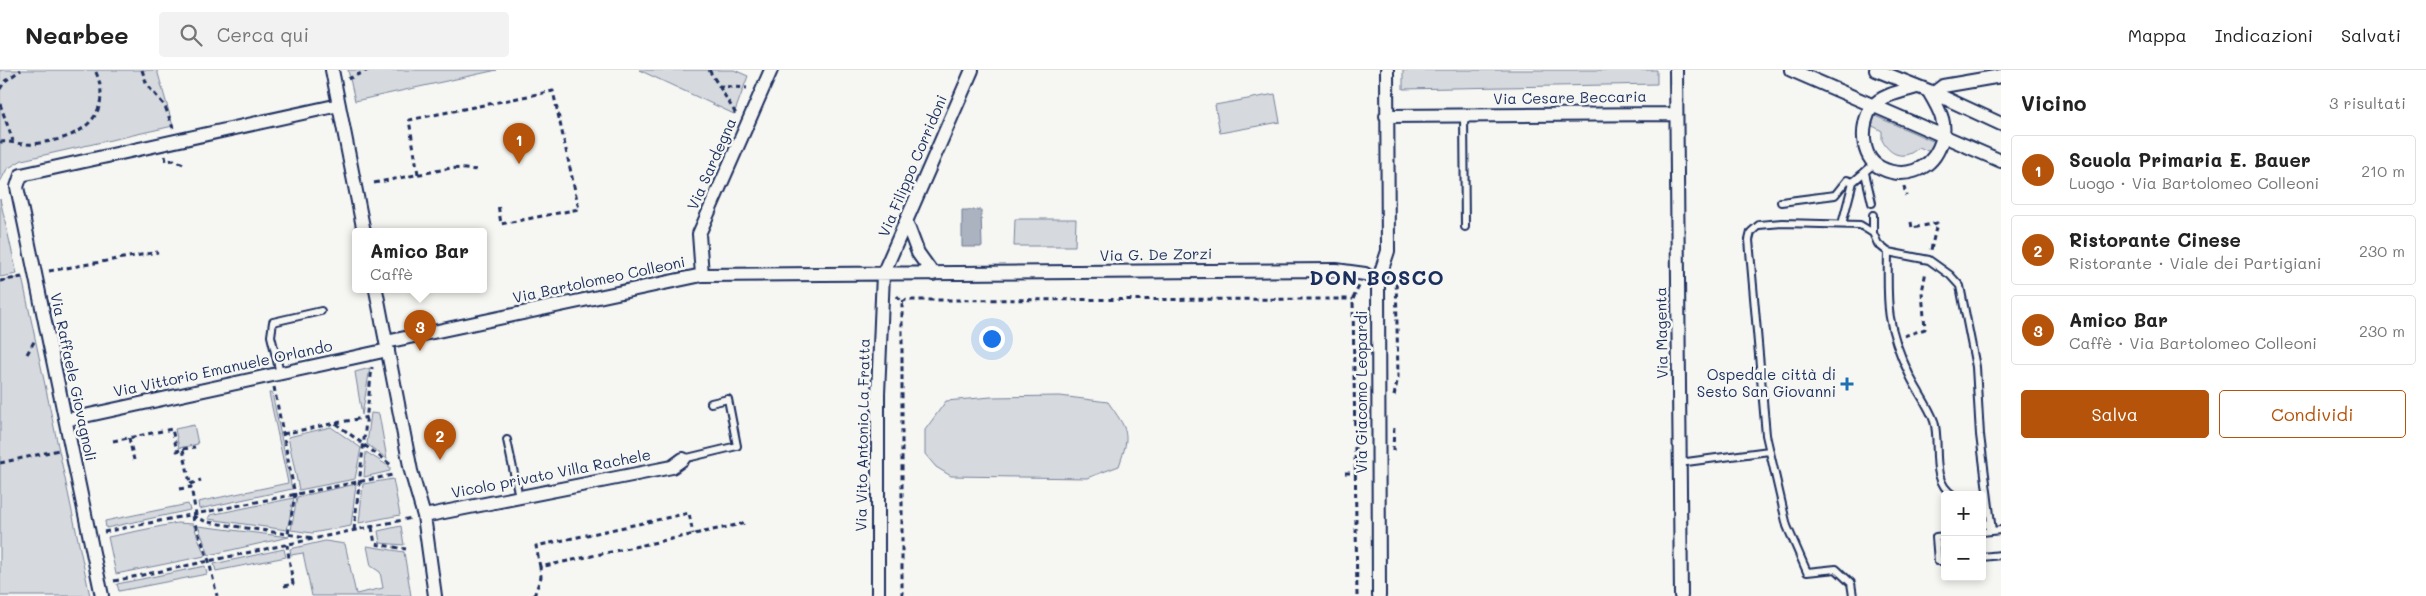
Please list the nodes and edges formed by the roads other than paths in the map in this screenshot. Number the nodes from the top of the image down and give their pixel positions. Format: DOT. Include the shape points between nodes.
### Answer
graph roads {
  1 [pos="332,70"];
  2 [pos="771,70"];
  3 [pos="972,70"];
  4 [pos="1387,70"];
  5 [pos="1676,70"];
  6 [pos="1791,70"];
  7 [pos="1876,70"];
  8 [pos="2001,76"];
  9 [pos="1927,91"];
  10 [pos="338,105"];
  11 [pos="1873,106"];
  12 [pos="1676,114"];
  13 [pos="1386,116"];
  14 [pos="1464,116"];
  15 [pos="2001,124"];
  16 [pos="1944,135"];
  17 [pos="2001,161"];
  18 [pos="1875,163"];
  19 [pos="1865,173"];
  20 [pos="1852,182"];
  21 [pos="1781,202"];
  22 [pos="1872,203"];
  23 [pos="1873,215"];
  24 [pos="906,221"];
  25 [pos="1842,224"];
  26 [pos="1465,227"];
  27 [pos="363,228"];
  28 [pos="1873,233"];
  29 [pos="1888,252"];
  30 [pos="702,274"];
  31 [pos="883,274"];
  32 [pos="933,274"];
  33 [pos="1378,281"];
  34 [pos="377,293"];
  35 [pos="321,311"];
  36 [pos="387,346"];
  37 [pos="280,373"];
  38 [pos="711,403"];
  39 [pos="66,420"];
  40 [pos="507,440"];
  41 [pos="1769,451"];
  42 [pos="683,459"];
  43 [pos="1680,462"];
  44 [pos="1949,491"];
  45 [pos="519,497"];
  46 [pos="424,516"];
  47 [pos="1986,524"];
  48 [pos="2001,530"];
  49 [pos="1992,531"];
  50 [pos="1986,532"];
  51 [pos="1941,536"];
  52 [pos="2001,555"];
  53 [pos="1986,557"];
  54 [pos="1941,561"];
  55 [pos="102,596"];
  56 [pos="435,596"];
  57 [pos="878,596"];
  58 [pos="1379,596"];
  59 [pos="1681,596"];
  60 [pos="1853,596"];
  1 -- 10 [label="street"];
  2 -- 30 [label="street, Via Sardegna" via="699,234"];
  3 -- 24 [label="street, Via Filippo Corridoni"];
  4 -- 13 [label="street, Via Giacomo Leopardi"];
  5 -- 12 [label="street, Via Magenta"];
  6 -- 11 [label="street"];
  7 -- 9 [label="street"];
  8 -- 9 [label="street"];
  9 -- 11 [label="street" via="1895,93"];
  9 -- 15 [label="street"];
  9 -- 16 [label="street" via="1942,118"];
  10 -- 27 [label="street"];
  10 -- 39 [label="street, Via Raffaele Giovagnoli" via="175,135 21,176 17,187"];
  11 -- 16 [label="street"];
  11 -- 18 [label="street" via="1863,127 1869,156"];
  12 -- 14 [label="street, Via Cesare Beccaria"];
  12 -- 43 [label="street, Via Magenta"];
  13 -- 14 [label="street, Via Cesare Beccaria"];
  13 -- 33 [label="street, Via Giacomo Leopardi" via="1388,251"];
  14 -- 26 [label="lane"];
  16 -- 17 [label="street"];
  16 -- 18 [label="street" via="1936,154 1915,172 1901,173 1880,168"];
  18 -- 19 [label="lane"];
  19 -- 20 [label="lane"];
  19 -- 22 [label="lane"];
  20 -- 21 [label="lane" via="1847,180 1835,195"];
  20 -- 25 [label="lane"];
  23 -- 28 [label="lane"];
  24 -- 31 [label="street, Via Filippo Corridoni"];
  24 -- 32 [label="street" via="918,253"];
  25 -- 28 [label="lane" via="1860,225"];
  25 -- 41 [label="lane" via="1759,225 1749,240"];
  28 -- 29 [label="lane" via="1878,244"];
  29 -- 44 [label="lane" via="1888,315 1893,339 1935,422 1939,476"];
  29 -- 49 [label="lane" via="1929,260 1960,286 1976,367 1980,435"];
  30 -- 31 [label="street, Via G. De Zorzi"];
  30 -- 36 [label="street, Via Bartolomeo Colleoni"];
  31 -- 32 [label="street, Via G. De Zorzi"];
  31 -- 57 [label="street, Via Vito Antonio La Fratta" via="878,394"];
  32 -- 33 [label="street, Via G. De Zorzi" via="1336,270 1365,274"];
  33 -- 58 [label="street, Via Giacomo Leopardi"];
  34 -- 36 [label="street"];
  35 -- 37 [label="lane" via="274,322 272,336"];
  36 -- 37 [label="street, Via Vittorio Emanuele Orlando"];
  36 -- 46 [label="street" via="411,471"];
  37 -- 39 [label="street, Via Vittorio Emanuele Orlando"];
  38 -- 42 [label="lane" via="728,399 736,446"];
  39 -- 55 [label="street, Via Raffaele Giovagnoli"];
  40 -- 45 [label="lane"];
  41 -- 43 [label="lane"];
  41 -- 60 [label="lane" via="1787,526 1807,572 1836,569 1851,583"];
  42 -- 45 [label="street, Vicolo privato Villa Rachele" via="672,467"];
  43 -- 59 [label="street, Via Magenta"];
  45 -- 46 [label="street, Vicolo privato Villa Rachele"];
  46 -- 56 [label="street"];
  47 -- 49 [label="lane"];
  48 -- 49 [label="lane"];
  49 -- 50 [label="lane"];
  51 -- 54 [label="lane" via="1936,537 1938,561"];
  52 -- 53 [label="lane"];
}
